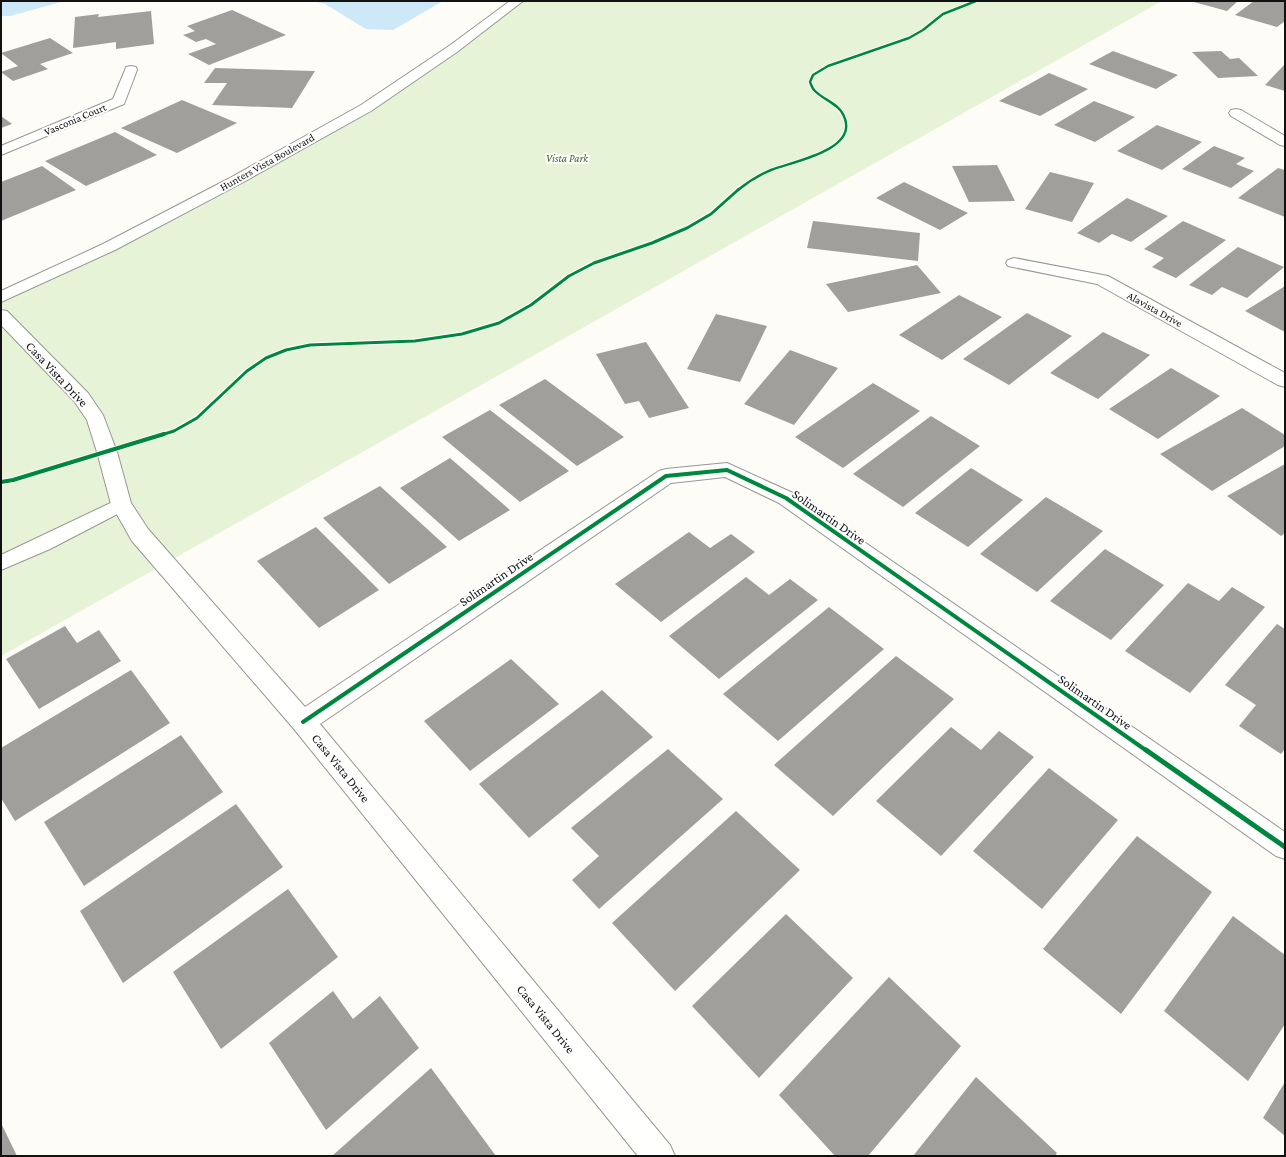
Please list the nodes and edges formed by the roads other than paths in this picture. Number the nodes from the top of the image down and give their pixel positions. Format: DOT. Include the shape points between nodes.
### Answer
graph roads {
  1 [pos="517,1"];
  2 [pos="131,70"];
  3 [pos="1236,113"];
  4 [pos="1285,142"];
  5 [pos="1,151"];
  6 [pos="1014,263"];
  7 [pos="1,297"];
  8 [pos="1,315"];
  9 [pos="1285,381"];
  10 [pos="121,504"];
  11 [pos="1,563"];
  12 [pos="303,722"];
  13 [pos="1285,847"];
  14 [pos="659,1156"];
  1 -- 7 [label="street, Hunters Vista Boulevard" via="453,49 366,108 109,247"];
  2 -- 5 [label="street, Vasconia Court" via="119,100"];
  3 -- 4 [label="street"];
  6 -- 9 [label="street, Alavista Drive" via="1102,280"];
  8 -- 10 [label="street, Casa Vista Drive" via="81,397 96,420 108,452"];
  10 -- 11 [label="lane"];
  10 -- 12 [label="street, Casa Vista Drive" via="140,535"];
  12 -- 13 [label="street, Solimartin Drive" via="666,476 727,470 786,498"];
  12 -- 14 [label="street, Casa Vista Drive"];
}
